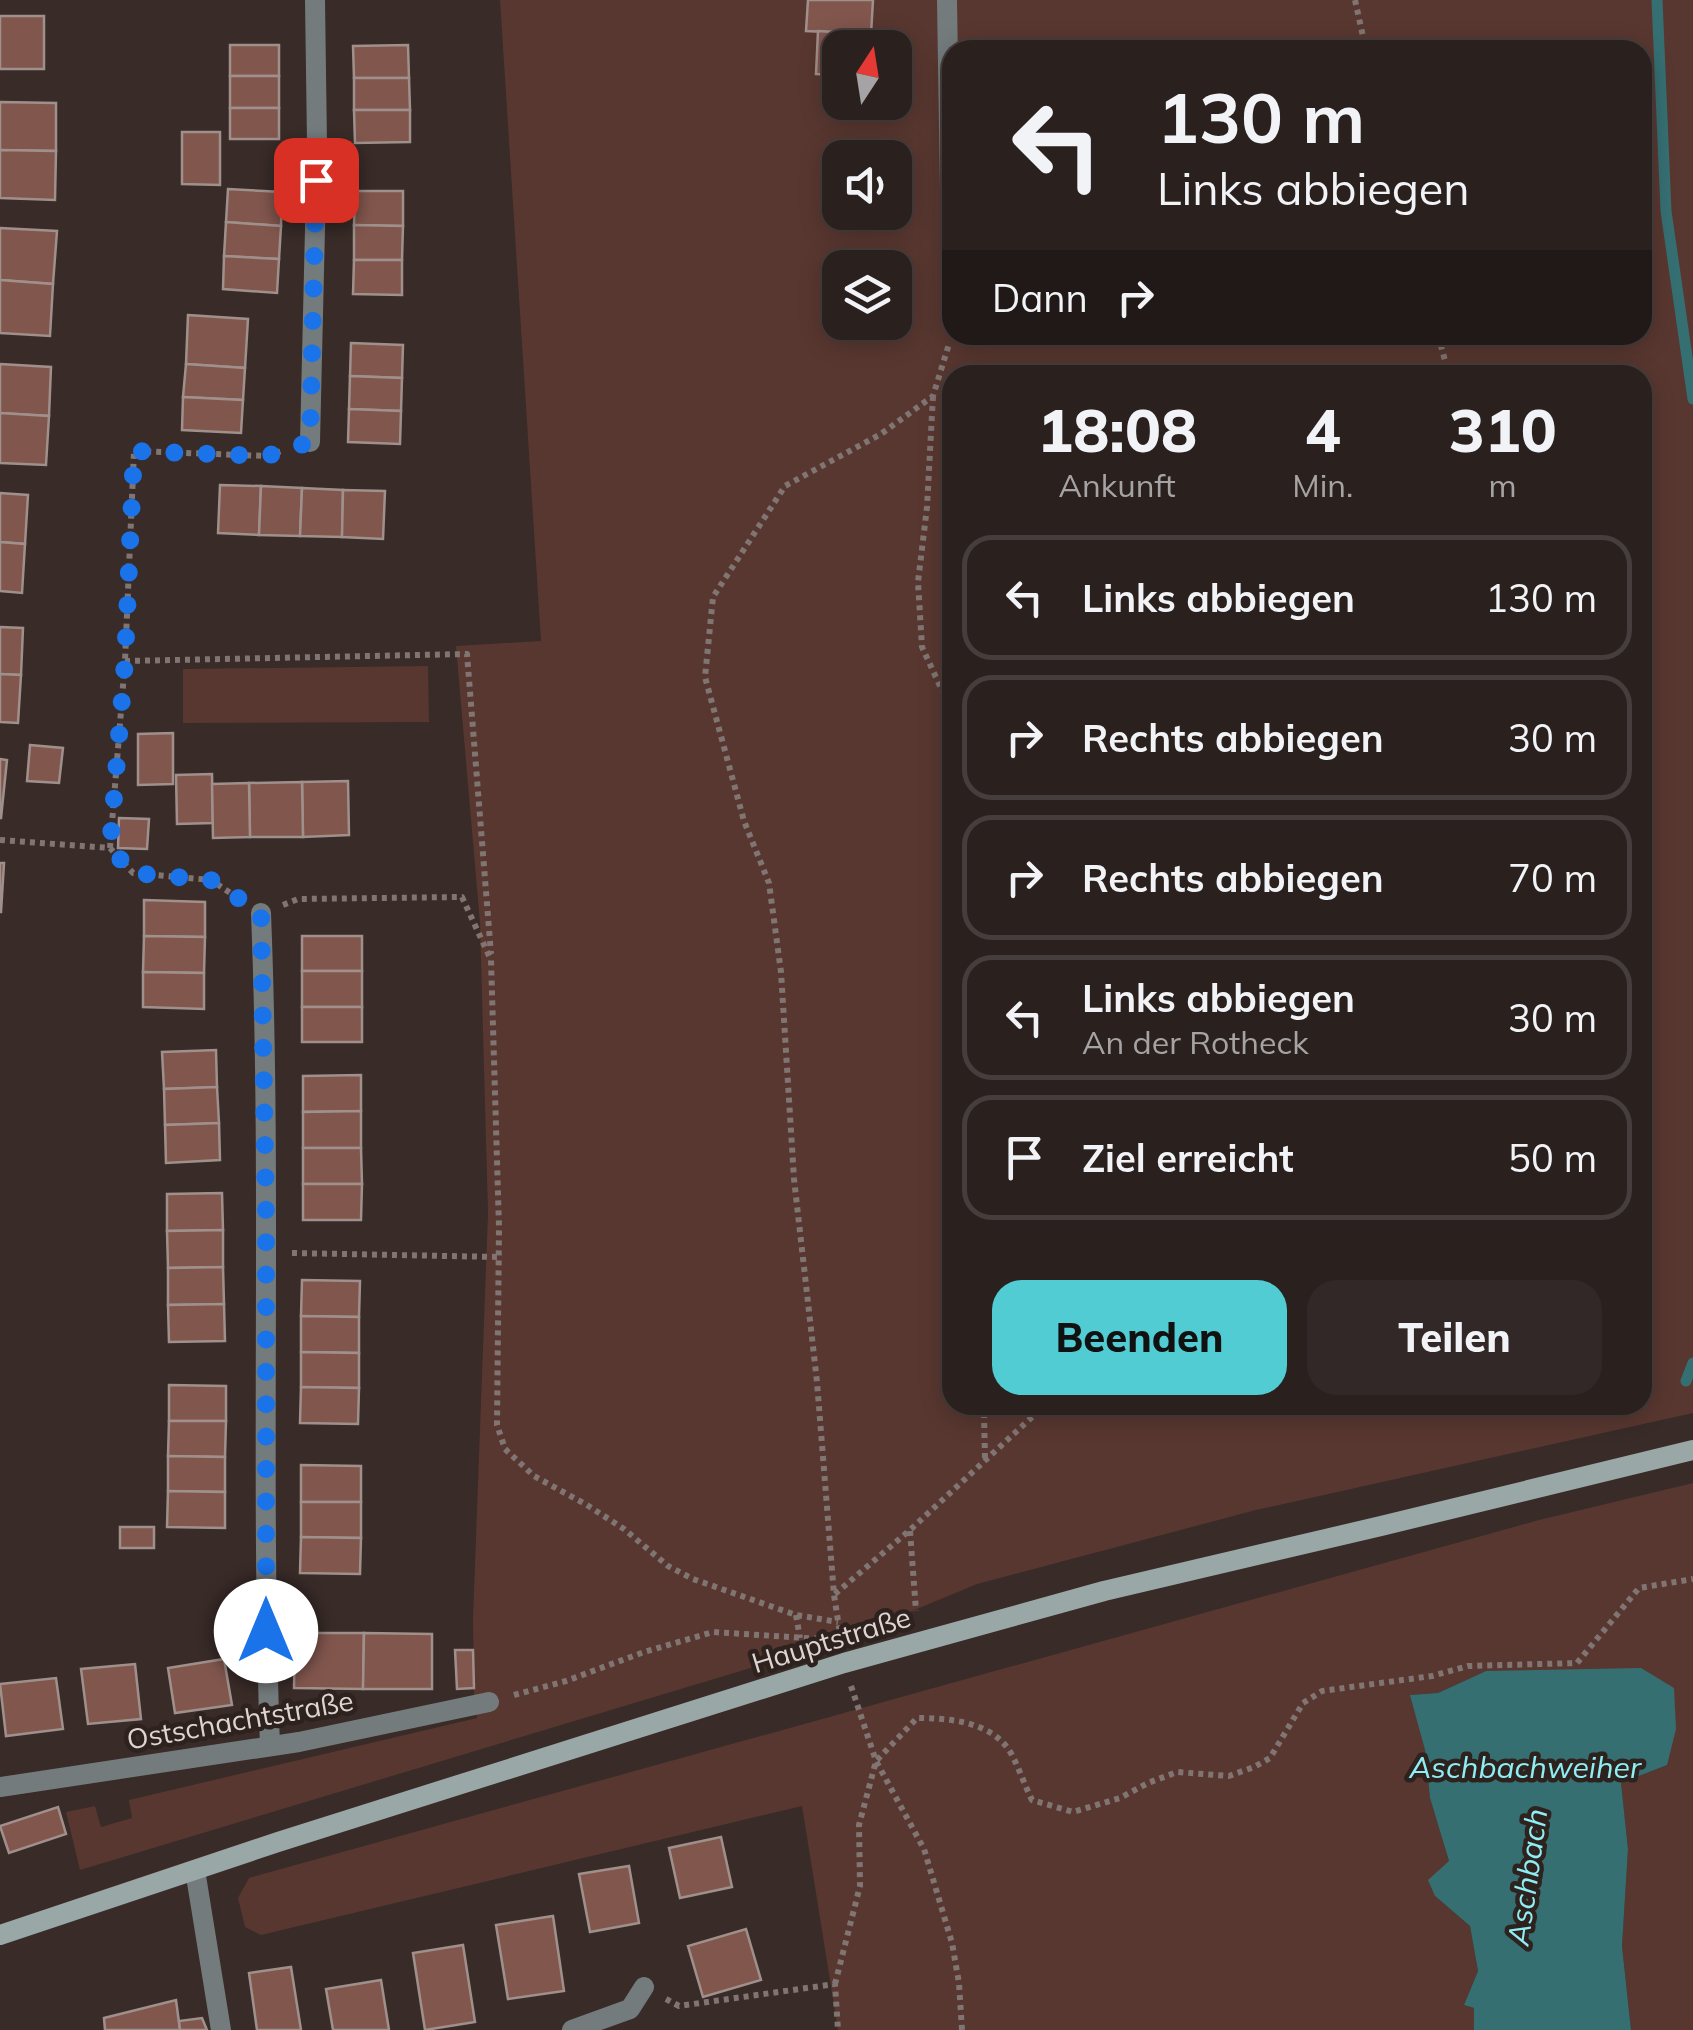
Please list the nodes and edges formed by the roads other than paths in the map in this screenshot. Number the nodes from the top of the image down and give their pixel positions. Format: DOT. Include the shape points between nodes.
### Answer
graph roads {
  1 [pos="314,0"];
  2 [pos="948,0"];
  3 [pos="949,40"];
  4 [pos="310,442"];
  5 [pos="261,913"];
  6 [pos="1693,1450"];
  7 [pos="489,1702"];
  8 [pos="270,1746"];
  9 [pos="0,1787"];
  10 [pos="194,1870"];
  11 [pos="0,1934"];
  12 [pos="644,1987"];
  13 [pos="222,2030"];
  14 [pos="572,2030"];
  1 -- 4 [label="street"];
  2 -- 3 [label="street"];
  5 -- 8 [label="street"];
  6 -- 10 [label="main road, Hauptstraße" via="1104,1590 881,1652"];
  7 -- 8 [label="street, Ostschachtstraße"];
  8 -- 9 [label="street, Ostschachtstraße"];
  10 -- 11 [label="main road, Hauptstraße"];
  10 -- 13 [label="street"];
  12 -- 14 [label="street" via="630,2009"];
}
